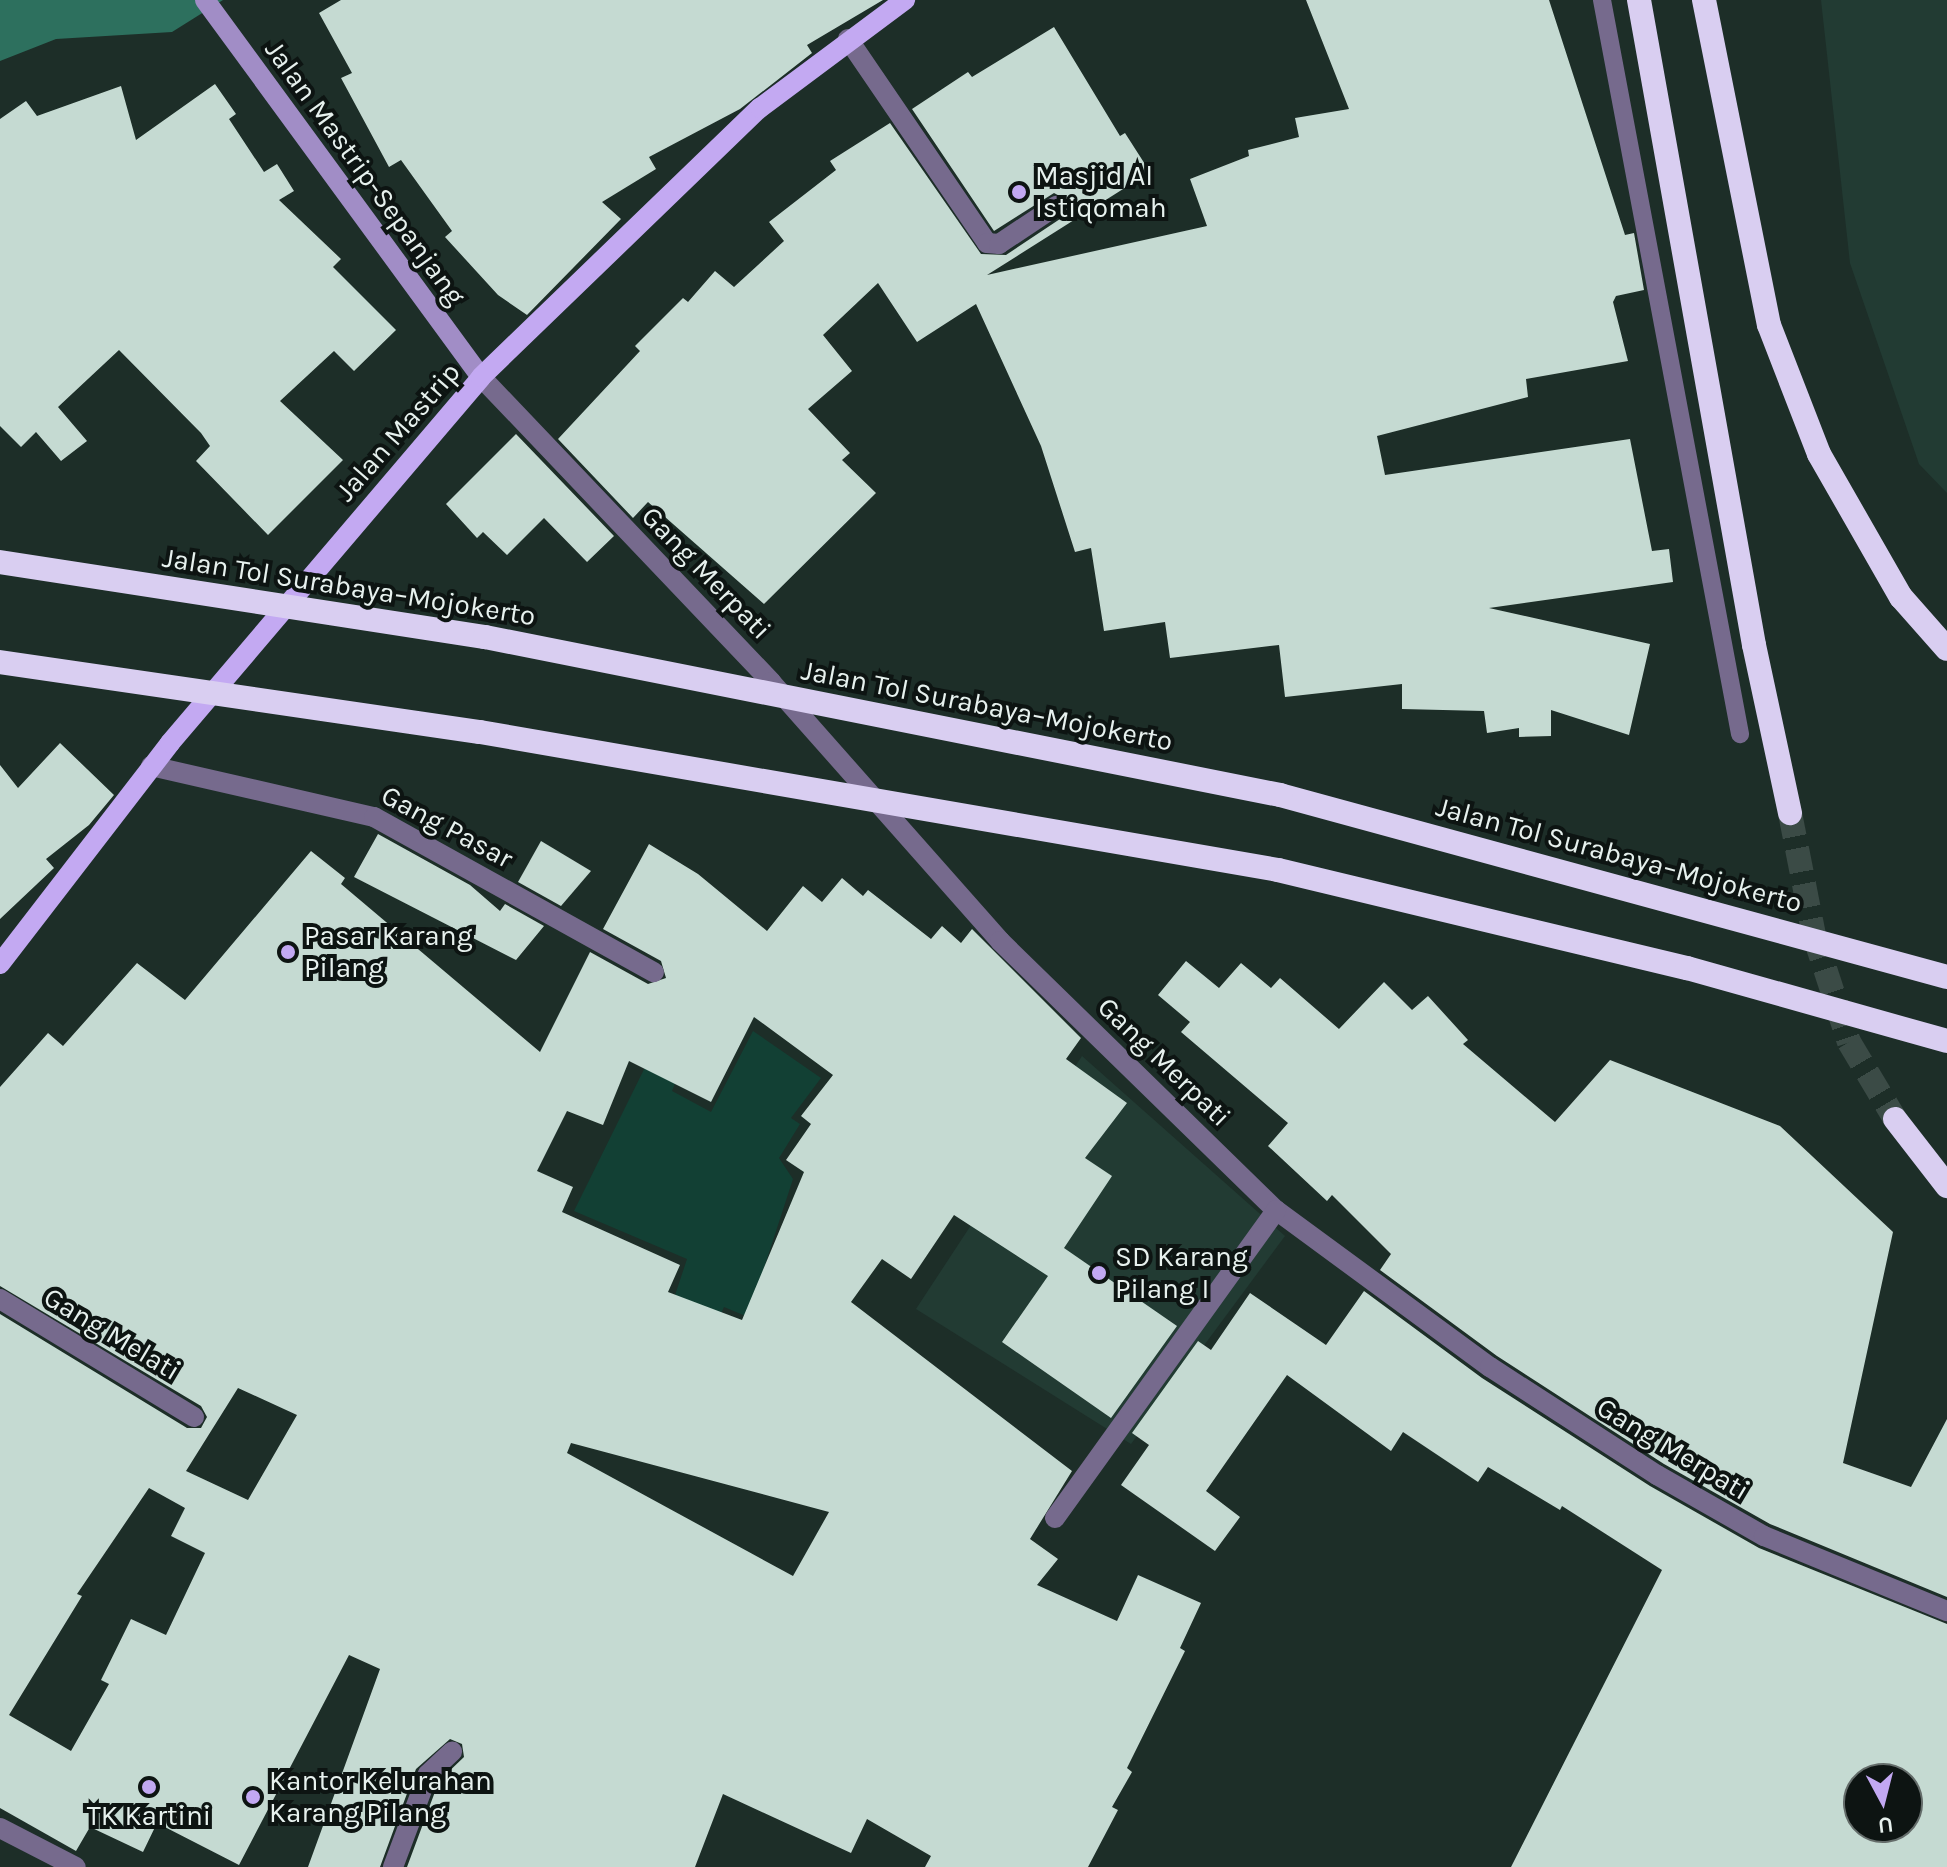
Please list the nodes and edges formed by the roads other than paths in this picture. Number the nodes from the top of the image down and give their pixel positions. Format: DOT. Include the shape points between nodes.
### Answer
graph roads {
  1 [pos="205,0"];
  2 [pos="905,0"];
  3 [pos="1602,0"];
  4 [pos="1639,0"];
  5 [pos="1704,0"];
  6 [pos="848,39"];
  7 [pos="1056,206"];
  8 [pos="481,377"];
  9 [pos="0,562"];
  10 [pos="1947,649"];
  11 [pos="0,662"];
  12 [pos="1740,734"];
  13 [pos="151,766"];
  14 [pos="1790,813"];
  15 [pos="1,960"];
  16 [pos="654,972"];
  17 [pos="1947,977"];
  18 [pos="1947,1041"];
  19 [pos="1895,1119"];
  20 [pos="1947,1186"];
  21 [pos="1276,1210"];
  22 [pos="0,1299"];
  23 [pos="194,1417"];
  24 [pos="1055,1518"];
  25 [pos="1947,1611"];
  26 [pos="452,1752"];
  27 [pos="0,1828"];
  28 [pos="76,1867"];
  29 [pos="393,1867"];
  1 -- 8 [label="main road, Jalan Mastrip-Sepanjang"];
  2 -- 6 [label="main road, Jalan Mastrip"];
  3 -- 12 [label="lane"];
  4 -- 14 [label="highway" via="1754,645"];
  5 -- 10 [label="highway" via="1769,325 1819,454 1901,597"];
  6 -- 7 [label="street" via="987,243 999,244"];
  6 -- 8 [label="main road, Jalan Mastrip" via="690,171"];
  8 -- 13 [label="main road, Jalan Mastrip"];
  8 -- 21 [label="street, Gang Merpati" via="771,682 1000,941"];
  9 -- 17 [label="highway, Jalan Tol Surabaya–Mojokerto, bridge" via="485,637 1280,795"];
  11 -- 18 [label="highway, bridge" via="480,732 1278,870 1687,968"];
  13 -- 15 [label="main road, Jalan Mastrip"];
  13 -- 16 [label="street, Gang Pasar" via="374,817"];
  19 -- 20 [label="highway"];
  21 -- 24 [label="street"];
  21 -- 25 [label="street, Gang Merpati" via="1490,1367 1657,1475 1764,1536"];
  22 -- 23 [label="street, Gang Melati"];
  26 -- 29 [label="street" via="428,1774"];
  27 -- 28 [label="street"];
}
